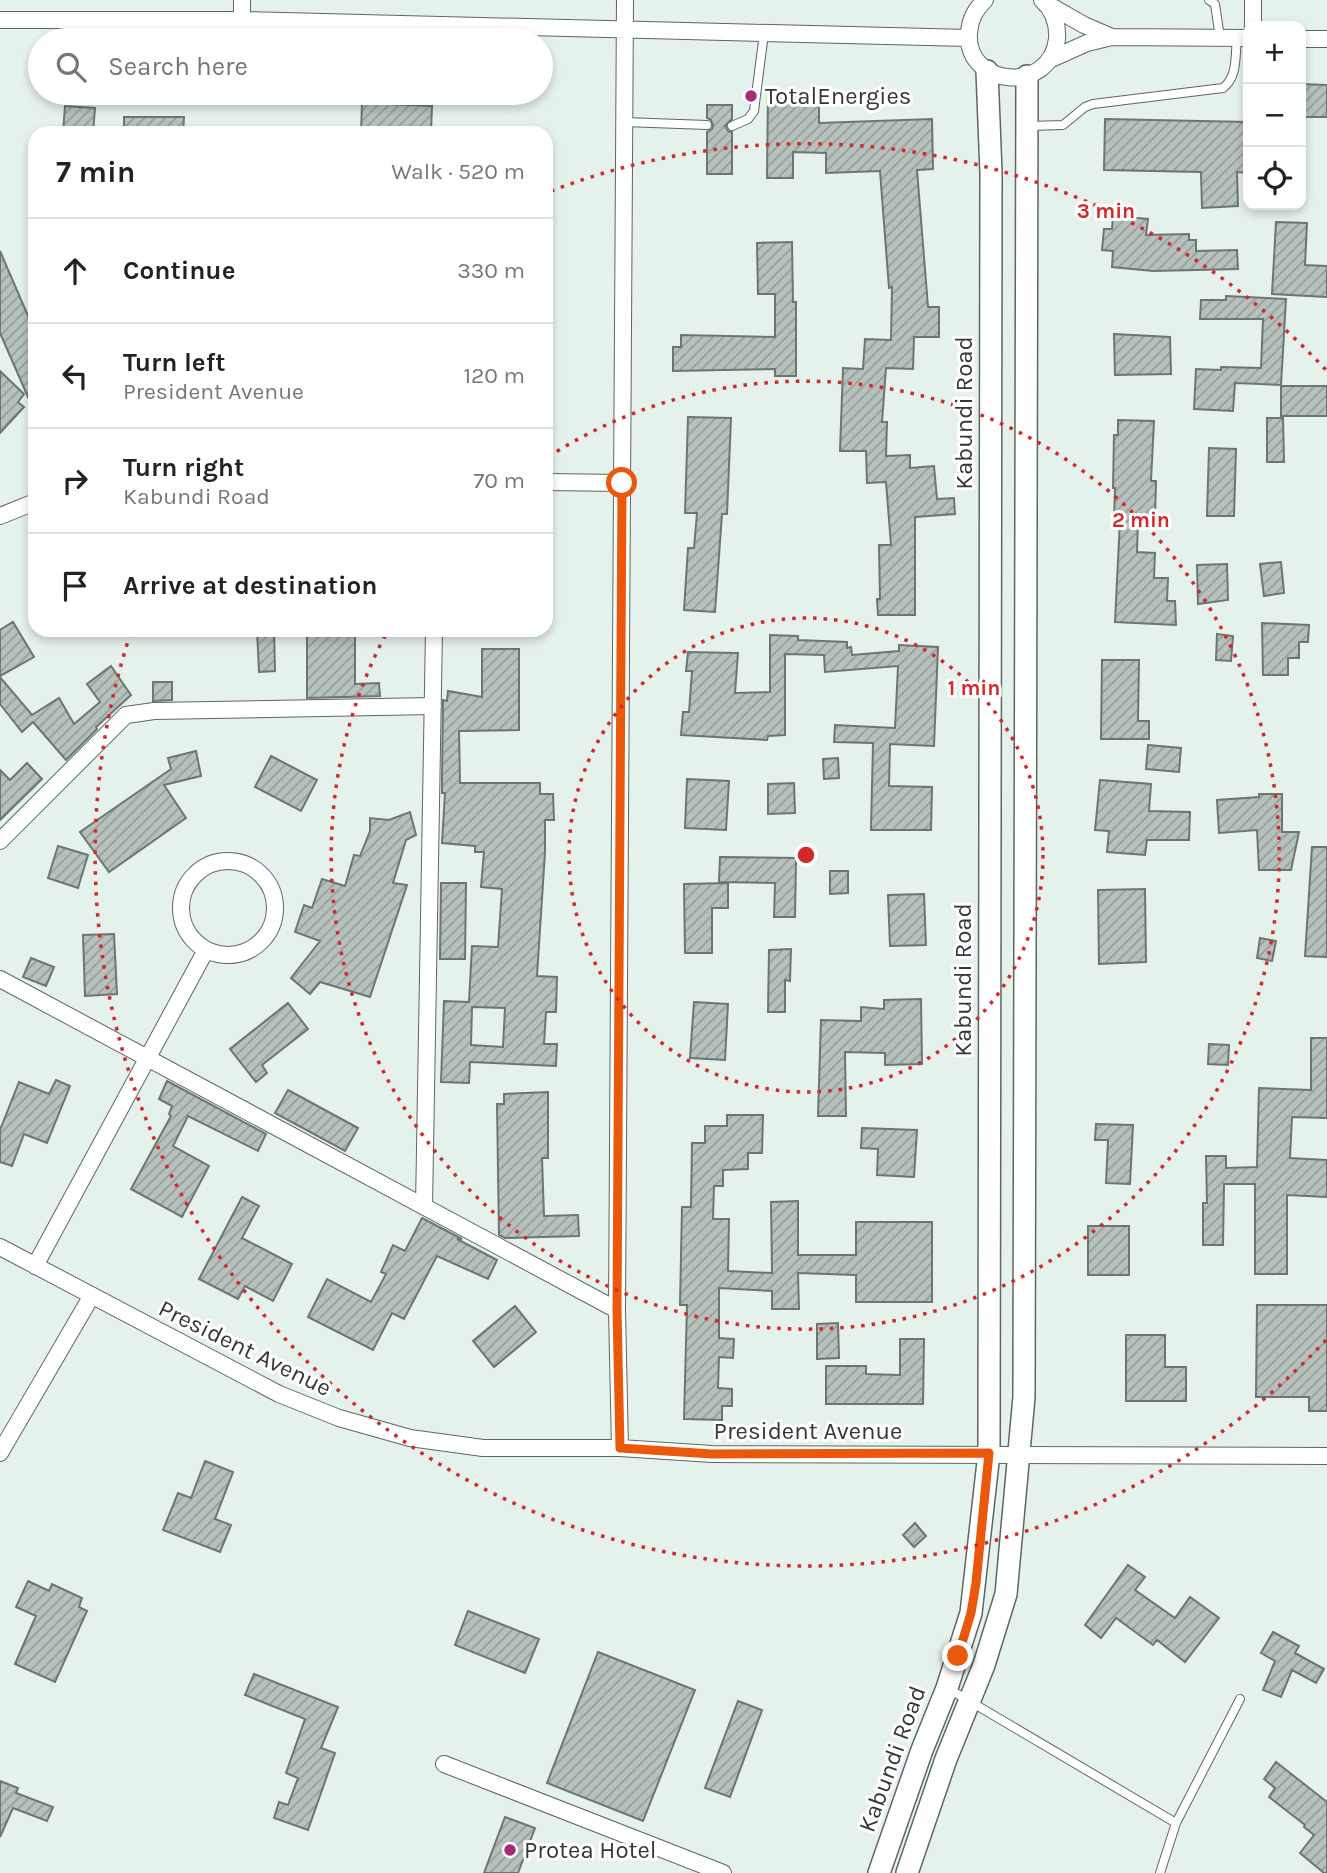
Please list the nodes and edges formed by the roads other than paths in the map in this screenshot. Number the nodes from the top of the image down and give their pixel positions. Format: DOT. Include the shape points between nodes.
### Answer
graph roads {
  1 [pos="242,0"];
  2 [pos="625,0"];
  3 [pos="985,0"];
  4 [pos="1209,0"];
  5 [pos="1253,0"];
  6 [pos="1044,1"];
  7 [pos="0,20"];
  8 [pos="242,20"];
  9 [pos="1253,21"];
  10 [pos="548,28"];
  11 [pos="553,28"];
  12 [pos="625,30"];
  13 [pos="764,33"];
  14 [pos="1112,37"];
  15 [pos="968,38"];
  16 [pos="1220,38"];
  17 [pos="1243,38"];
  18 [pos="1306,38"];
  19 [pos="1327,39"];
  20 [pos="1049,60"];
  21 [pos="987,71"];
  22 [pos="1027,76"];
  23 [pos="624,121"];
  24 [pos="707,125"];
  25 [pos="732,126"];
  26 [pos="1028,126"];
  27 [pos="1027,172"];
  28 [pos="991,173"];
  29 [pos="1027,310"];
  30 [pos="990,311"];
  31 [pos="1027,416"];
  32 [pos="990,417"];
  33 [pos="553,482"];
  34 [pos="622,483"];
  35 [pos="28,504"];
  36 [pos="0,516"];
  37 [pos="1027,521"];
  38 [pos="990,522"];
  39 [pos="1026,623"];
  40 [pos="990,624"];
  41 [pos="434,637"];
  42 [pos="433,706"];
  43 [pos="1026,734"];
  44 [pos="989,735"];
  45 [pos="1026,831"];
  46 [pos="989,832"];
  47 [pos="0,841"];
  48 [pos="1026,940"];
  49 [pos="989,941"];
  50 [pos="206,950"];
  51 [pos="0,979"];
  52 [pos="1025,1042"];
  53 [pos="989,1043"];
  54 [pos="149,1059"];
  55 [pos="1025,1147"];
  56 [pos="989,1148"];
  57 [pos="424,1206"];
  58 [pos="0,1247"];
  59 [pos="35,1266"];
  60 [pos="989,1281"];
  61 [pos="1025,1281"];
  62 [pos="91,1297"];
  63 [pos="617,1310"];
  64 [pos="620,1448"];
  65 [pos="0,1453"];
  66 [pos="989,1453"];
  67 [pos="1020,1453"];
  68 [pos="1327,1456"];
  69 [pos="947,1688"];
  70 [pos="1240,1699"];
  71 [pos="970,1702"];
  72 [pos="444,1764"];
  73 [pos="1176,1823"];
  74 [pos="723,1873"];
  75 [pos="879,1873"];
  76 [pos="907,1873"];
  77 [pos="1160,1873"];
  1 -- 8 [label="street"];
  2 -- 12 [label="street"];
  3 -- 15 [label="street" via="970,22"];
  4 -- 16 [label="lane" via="1215,4"];
  5 -- 9 [label="street"];
  6 -- 14 [label="street"];
  6 -- 20 [label="street" via="1058,31"];
  7 -- 8 [label="street"];
  8 -- 10 [label="street"];
  11 -- 12 [label="street"];
  12 -- 13 [label="street"];
  12 -- 23 [label="street"];
  13 -- 15 [label="street"];
  13 -- 25 [label="lane" via="754,111"];
  14 -- 16 [label="street"];
  14 -- 20 [label="street"];
  15 -- 21 [label="street"];
  16 -- 17 [label="street"];
  17 -- 26 [label="lane" via="1233,75 1223,88 1093,104 1063,124"];
  18 -- 19 [label="street"];
  20 -- 22 [label="street"];
  21 -- 22 [label="street" via="1013,79"];
  21 -- 28 [label="street, Kabundi Road"];
  22 -- 26 [label="street, Kabundi Road"];
  23 -- 24 [label="lane"];
  23 -- 34 [label="street"];
  26 -- 27 [label="street, Kabundi Road"];
  27 -- 28 [label="street"];
  27 -- 29 [label="street, Kabundi Road"];
  28 -- 30 [label="street, Kabundi Road"];
  29 -- 30 [label="street"];
  29 -- 31 [label="street, Kabundi Road"];
  30 -- 32 [label="street, Kabundi Road"];
  31 -- 32 [label="street"];
  31 -- 37 [label="street, Kabundi Road"];
  32 -- 38 [label="street, Kabundi Road"];
  33 -- 34 [label="street"];
  34 -- 63 [label="street"];
  35 -- 36 [label="street"];
  37 -- 38 [label="street"];
  37 -- 39 [label="street, Kabundi Road"];
  38 -- 40 [label="street, Kabundi Road"];
  39 -- 40 [label="street"];
  39 -- 43 [label="street, Kabundi Road"];
  40 -- 44 [label="street, Kabundi Road"];
  41 -- 42 [label="street"];
  42 -- 47 [label="street" via="126,715"];
  42 -- 57 [label="street"];
  43 -- 44 [label="street"];
  43 -- 45 [label="street, Kabundi Road"];
  44 -- 46 [label="street, Kabundi Road"];
  45 -- 46 [label="street"];
  45 -- 48 [label="street, Kabundi Road"];
  46 -- 49 [label="street, Kabundi Road"];
  48 -- 49 [label="street"];
  48 -- 52 [label="street, Kabundi Road"];
  49 -- 53 [label="street, Kabundi Road"];
  50 -- 50 [label="street" via="183,922 187,886 215,863 251,867 269,883 273,894 270,931 242,953 230,956"];
  50 -- 54 [label="street"];
  51 -- 54 [label="street"];
  52 -- 53 [label="street"];
  52 -- 55 [label="street, Kabundi Road"];
  53 -- 56 [label="street, Kabundi Road"];
  54 -- 57 [label="street"];
  54 -- 59 [label="street"];
  55 -- 56 [label="street"];
  55 -- 61 [label="street, Kabundi Road"];
  56 -- 60 [label="street, Kabundi Road"];
  57 -- 63 [label="street"];
  58 -- 59 [label="street, President Avenue"];
  59 -- 62 [label="street, President Avenue"];
  60 -- 61 [label="street"];
  60 -- 66 [label="street, Kabundi Road"];
  61 -- 67 [label="street, Kabundi Road"];
  62 -- 64 [label="street, President Avenue" via="279,1394 339,1419 410,1438 483,1448"];
  62 -- 65 [label="street"];
  63 -- 64 [label="street"];
  64 -- 66 [label="street, President Avenue" via="712,1454"];
  66 -- 67 [label="street, President Avenue"];
  66 -- 69 [label="street, Kabundi Road" via="971,1613"];
  67 -- 68 [label="street, President Avenue"];
  67 -- 71 [label="street, Kabundi Road" via="1006,1594"];
  69 -- 71 [label="lane"];
  69 -- 75 [label="street, Kabundi Road"];
  70 -- 73 [label="lane"];
  71 -- 73 [label="lane"];
  71 -- 76 [label="street, Kabundi Road"];
  72 -- 74 [label="street"];
  73 -- 77 [label="lane"];
}
